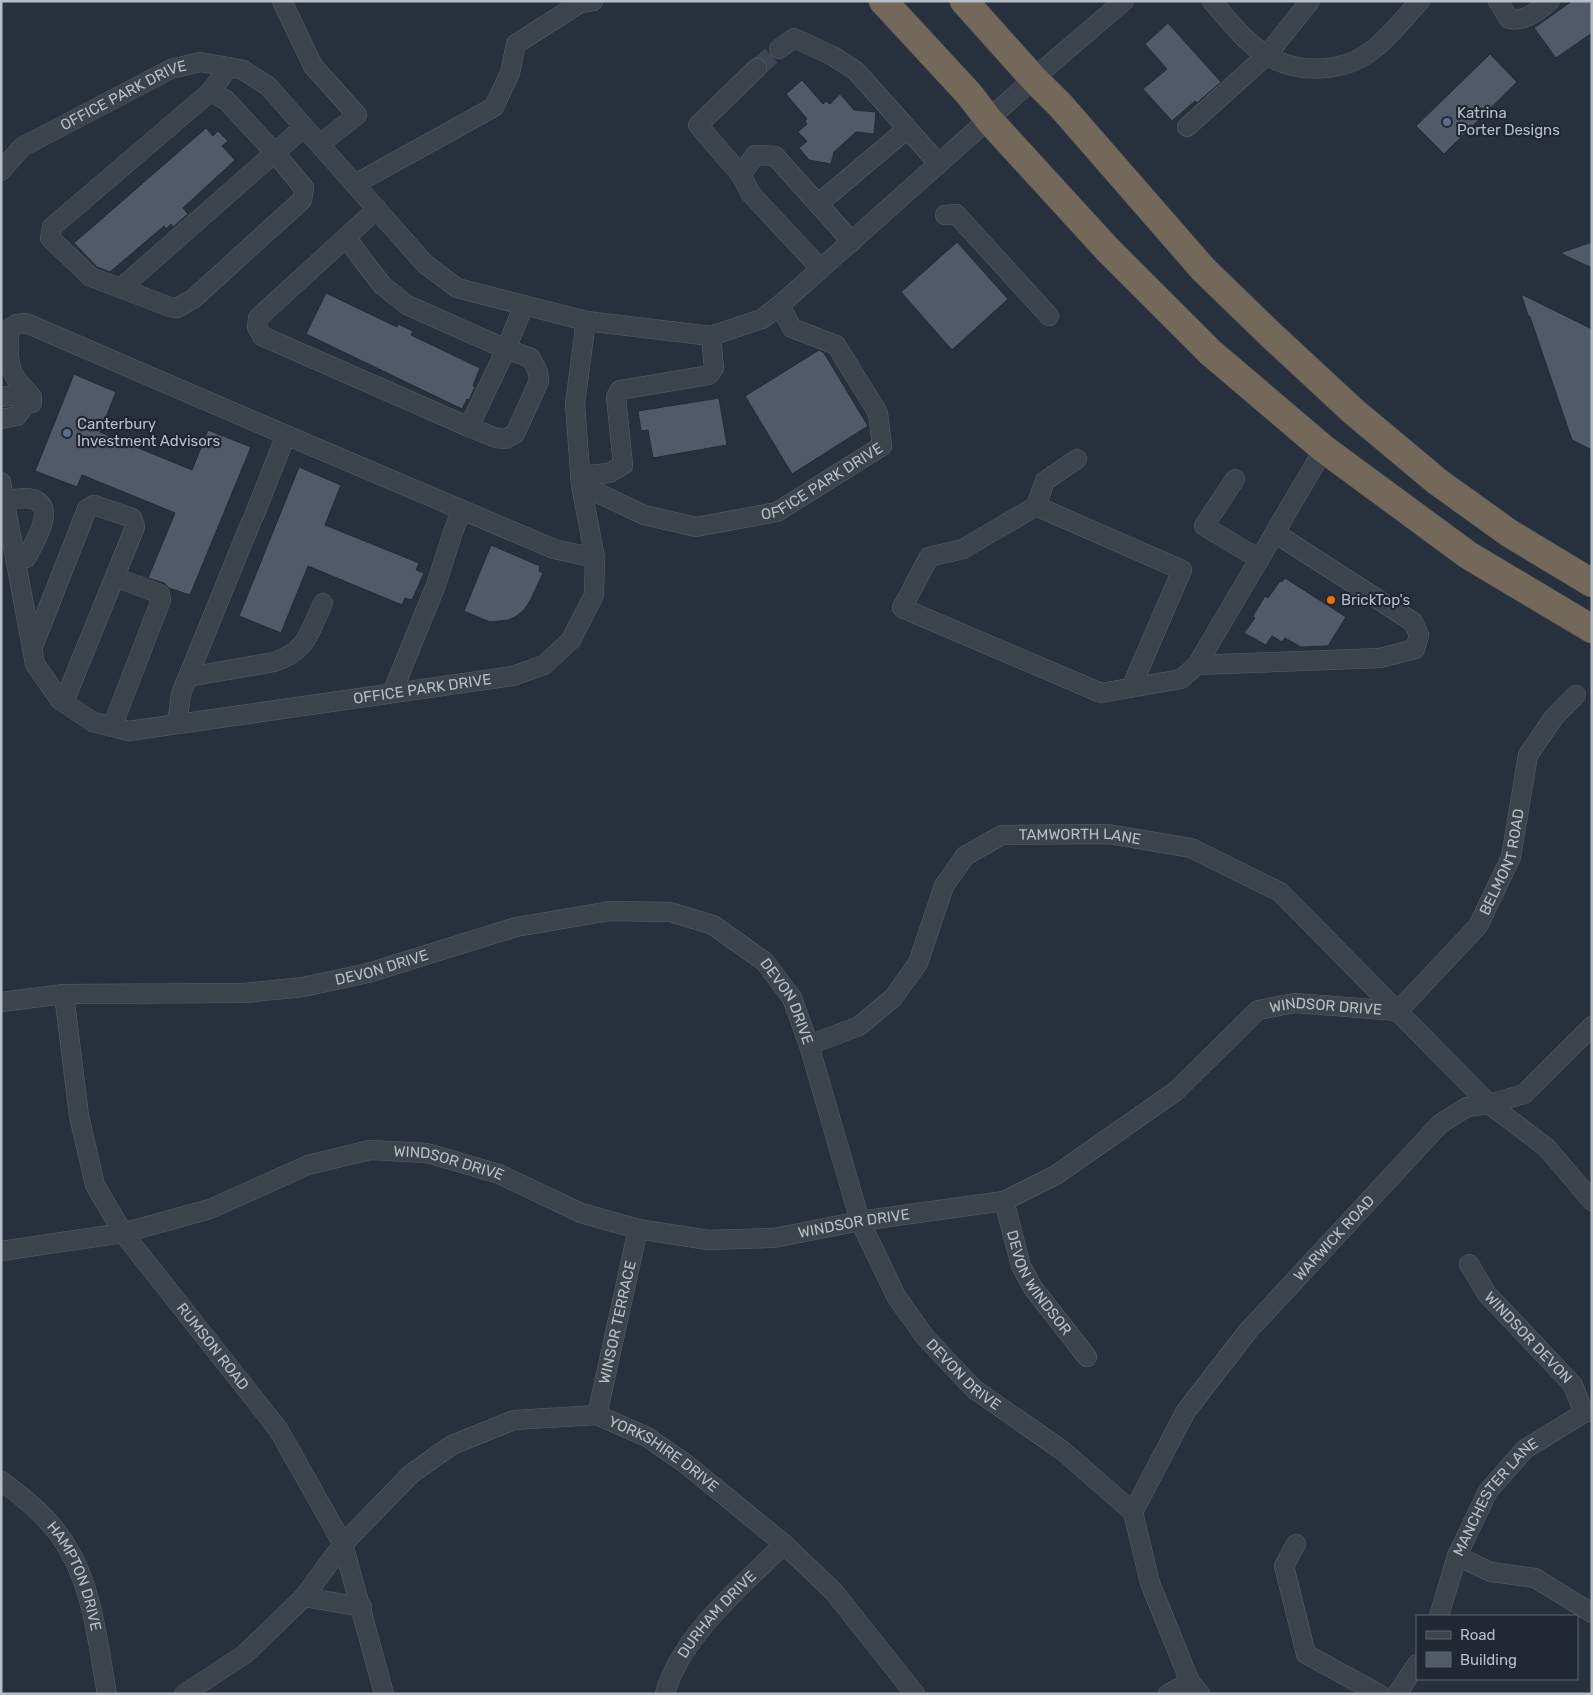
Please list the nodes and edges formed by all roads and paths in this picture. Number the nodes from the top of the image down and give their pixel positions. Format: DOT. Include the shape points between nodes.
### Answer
graph roads {
  1 [pos="282,1"];
  2 [pos="593,1"];
  3 [pos="883,1"];
  4 [pos="964,1"];
  5 [pos="1124,1"];
  6 [pos="1212,1"];
  7 [pos="1310,1"];
  8 [pos="1420,1"];
  9 [pos="1498,1"];
  10 [pos="1550,1"];
  11 [pos="779,49"];
  12 [pos="1267,55"];
  13 [pos="229,67"];
  14 [pos="757,68"];
  15 [pos="1034,79"];
  16 [pos="210,92"];
  17 [pos="988,120"];
  18 [pos="304,127"];
  19 [pos="1187,127"];
  20 [pos="907,130"];
  21 [pos="320,144"];
  22 [pos="275,153"];
  23 [pos="938,164"];
  24 [pos="1,171"];
  25 [pos="744,180"];
  26 [pos="355,184"];
  27 [pos="818,204"];
  28 [pos="377,209"];
  29 [pos="945,215"];
  30 [pos="346,237"];
  31 [pos="852,242"];
  32 [pos="821,269"];
  33 [pos="121,288"];
  34 [pos="524,305"];
  35 [pos="780,305"];
  36 [pos="1049,316"];
  37 [pos="586,321"];
  38 [pos="711,336"];
  39 [pos="506,349"];
  40 [pos="1,396"];
  41 [pos="26,404"];
  42 [pos="1,419"];
  43 [pos="469,428"];
  44 [pos="286,435"];
  45 [pos="1324,449"];
  46 [pos="1077,459"];
  47 [pos="581,480"];
  48 [pos="1235,480"];
  49 [pos="3,491"];
  50 [pos="1036,506"];
  51 [pos="462,510"];
  52 [pos="1275,533"];
  53 [pos="15,557"];
  54 [pos="595,558"];
  55 [pos="1259,559"];
  56 [pos="115,578"];
  57 [pos="1592,583"];
  58 [pos="323,603"];
  59 [pos="1592,629"];
  60 [pos="32,649"];
  61 [pos="1196,665"];
  62 [pos="188,677"];
  63 [pos="1131,688"];
  64 [pos="392,693"];
  65 [pos="1576,695"];
  66 [pos="64,702"];
  67 [pos="177,724"];
  68 [pos="112,727"];
  69 [pos="64,994"];
  70 [pos="1,1002"];
  71 [pos="1398,1011"];
  72 [pos="1592,1026"];
  73 [pos="809,1045"];
  74 [pos="1489,1104"];
  75 [pos="1004,1201"];
  76 [pos="1592,1201"];
  77 [pos="860,1221"];
  78 [pos="638,1229"];
  79 [pos="123,1233"];
  80 [pos="1,1252"];
  81 [pos="1469,1264"];
  82 [pos="1087,1358"];
  83 [pos="1588,1412"];
  84 [pos="597,1415"];
  85 [pos="1,1481"];
  86 [pos="1133,1512"];
  87 [pos="343,1544"];
  88 [pos="784,1544"];
  89 [pos="1296,1544"];
  90 [pos="1457,1556"];
  91 [pos="304,1597"];
  92 [pos="362,1607"];
  93 [pos="1592,1613"];
  94 [pos="1439,1615"];
  95 [pos="1416,1666"];
  96 [pos="1195,1688"];
  97 [pos="107,1694"];
  98 [pos="184,1694"];
  99 [pos="384,1694"];
  100 [pos="665,1694"];
  101 [pos="915,1694"];
  102 [pos="1168,1694"];
  103 [pos="1379,1694"];
  104 [pos="1397,1694"];
  1 -- 21 [label="street" via="313,66 357,115"];
  2 -- 26 [label="street" via="580,3 516,44 510,73 494,107"];
  3 -- 17 [label="highway"];
  4 -- 15 [label="highway"];
  5 -- 15 [label="street, OFFICE PARK DRIVE"];
  6 -- 12 [label="street" via="1236,30"];
  7 -- 12 [label="street"];
  8 -- 12 [label="street" via="1374,49 1350,64 1326,69 1295,67"];
  9 -- 10 [label="street" via="1509,19 1518,20"];
  11 -- 20 [label="street" via="794,38 856,70"];
  12 -- 19 [label="street"];
  13 -- 16 [label="street"];
  13 -- 18 [label="street, OFFICE PARK DRIVE" via="243,70 268,86"];
  13 -- 24 [label="street, OFFICE PARK DRIVE" via="200,62 171,69 22,147"];
  14 -- 25 [label="street" via="698,125"];
  15 -- 17 [label="street, OFFICE PARK DRIVE"];
  15 -- 57 [label="highway" via="1203,269 1352,411 1438,482 1509,533"];
  16 -- 22 [label="street" via="226,100"];
  16 -- 33 [label="street" via="52,227 50,238 91,277"];
  17 -- 23 [label="street, OFFICE PARK DRIVE"];
  17 -- 45 [label="highway" via="1169,313"];
  18 -- 21 [label="street, OFFICE PARK DRIVE"];
  18 -- 22 [label="street"];
  20 -- 23 [label="street"];
  20 -- 27 [label="street"];
  21 -- 26 [label="street, OFFICE PARK DRIVE"];
  22 -- 33 [label="street"];
  22 -- 33 [label="street" via="304,188 302,200 192,299 177,308 170,307"];
  23 -- 31 [label="street, OFFICE PARK DRIVE"];
  25 -- 27 [label="street" via="755,155 774,156"];
  25 -- 32 [label="street" via="751,194"];
  26 -- 28 [label="street, OFFICE PARK DRIVE"];
  27 -- 31 [label="street"];
  28 -- 30 [label="street"];
  28 -- 34 [label="street, OFFICE PARK DRIVE" via="425,264 457,288"];
  29 -- 36 [label="street" via="956,214"];
  30 -- 39 [label="street" via="383,286 407,305"];
  30 -- 43 [label="street" via="258,318 257,327 262,336"];
  31 -- 32 [label="street, OFFICE PARK DRIVE"];
  32 -- 35 [label="street, OFFICE PARK DRIVE"];
  34 -- 37 [label="street, OFFICE PARK DRIVE"];
  34 -- 39 [label="street"];
  35 -- 38 [label="street, OFFICE PARK DRIVE" via="762,319"];
  35 -- 47 [label="street, OFFICE PARK DRIVE" via="792,328 836,345 878,413 882,446 777,512 696,527 644,515"];
  37 -- 38 [label="street, OFFICE PARK DRIVE"];
  37 -- 47 [label="street, OFFICE PARK DRIVE" via="575,404"];
  38 -- 47 [label="street" via="714,368 709,375 620,390 616,397 623,465 609,473"];
  39 -- 43 [label="street"];
  39 -- 43 [label="street" via="530,358 538,372 538,381 515,434 505,439 496,438"];
  40 -- 41 [label="street" via="16,395"];
  41 -- 42 [label="street" via="17,416"];
  41 -- 44 [label="street" via="32,403 32,396 11,368 9,336 10,328 26,323"];
  44 -- 51 [label="street"];
  44 -- 62 [label="street"];
  45 -- 52 [label="street"];
  45 -- 59 [label="highway" via="1468,555"];
  46 -- 50 [label="street" via="1044,481"];
  47 -- 54 [label="street, OFFICE PARK DRIVE"];
  48 -- 55 [label="street" via="1204,526"];
  49 -- 53 [label="street, OFFICE PARK DRIVE"];
  49 -- 53 [label="street" via="32,499 42,505 44,511 44,522 28,555 26,558"];
  50 -- 63 [label="street" via="1182,570"];
  50 -- 63 [label="street" via="963,549 929,557 902,608 1101,693"];
  51 -- 54 [label="street" via="554,550"];
  51 -- 64 [label="street" via="440,576"];
  52 -- 55 [label="street"];
  52 -- 61 [label="street" via="1412,622 1419,635 1415,649 1380,658"];
  53 -- 60 [label="street, OFFICE PARK DRIVE"];
  54 -- 64 [label="street, OFFICE PARK DRIVE" via="594,595 570,640 544,665 513,676"];
  55 -- 61 [label="street"];
  56 -- 60 [label="street" via="135,527 132,518 94,505 87,509"];
  56 -- 66 [label="street"];
  56 -- 68 [label="street" via="160,594 161,600"];
  58 -- 62 [label="street" via="301,648 284,659"];
  60 -- 66 [label="street, OFFICE PARK DRIVE" via="35,664"];
  61 -- 63 [label="street" via="1182,679"];
  62 -- 67 [label="street" via="181,694"];
  64 -- 67 [label="street, OFFICE PARK DRIVE"];
  65 -- 71 [label="street, BELMONT ROAD" via="1554,717 1528,755 1511,857 1478,926"];
  66 -- 68 [label="street, OFFICE PARK DRIVE" via="93,722"];
  67 -- 68 [label="street, OFFICE PARK DRIVE" via="129,731"];
  69 -- 70 [label="street, DEVON DRIVE"];
  69 -- 73 [label="street, DEVON DRIVE" via="245,993 304,987 368,973 516,927 610,912 670,912 713,925 765,962 792,998"];
  69 -- 79 [label="street, RUMSON ROAD" via="79,1116 95,1185"];
  71 -- 73 [label="street, TAMWORTH LANE" via="1280,892 1191,848 1108,834 1002,835 966,856 944,886 918,963 894,998 858,1026"];
  71 -- 74 [label="street, WINDSOR DRIVE"];
  71 -- 75 [label="street, WINDSOR DRIVE" via="1295,1003 1258,1010 1176,1091 1056,1175"];
  72 -- 74 [label="street, WARWICK ROAD" via="1524,1094"];
  73 -- 77 [label="street, DEVON DRIVE"];
  74 -- 76 [label="street, WINDSOR DRIVE" via="1547,1148"];
  74 -- 86 [label="street, WARWICK ROAD" via="1466,1107 1440,1124 1248,1331 1186,1411"];
  75 -- 77 [label="street, WINDSOR DRIVE"];
  75 -- 82 [label="street, DEVON WINDSOR" via="1021,1266 1033,1288"];
  77 -- 78 [label="street, WINDSOR DRIVE" via="774,1238 727,1240"];
  77 -- 86 [label="street, DEVON DRIVE" via="896,1296 925,1337 974,1389 1063,1451"];
  78 -- 79 [label="street, WINDSOR DRIVE" via="581,1213 499,1174 427,1153 370,1150 308,1166 210,1209"];
  78 -- 84 [label="street, WINSOR TERRACE"];
  79 -- 80 [label="street, WINDSOR DRIVE"];
  79 -- 87 [label="street, RUMSON ROAD" via="278,1429"];
  81 -- 83 [label="street, WINDSOR DEVON" via="1487,1294 1573,1384"];
  83 -- 90 [label="street, MANCHESTER LANE" via="1525,1449 1488,1490"];
  84 -- 87 [label="street, YORKSHIRE DRIVE" via="514,1420 452,1445 411,1474"];
  84 -- 88 [label="street, YORKSHIRE DRIVE" via="647,1437 686,1464"];
  85 -- 97 [label="street, HAMPTON DRIVE" via="35,1509 60,1536 78,1568 91,1604"];
  86 -- 96 [label="street" via="1150,1583"];
  87 -- 91 [label="street, YORKSHIRE DRIVE"];
  87 -- 92 [label="street, RUMSON ROAD"];
  88 -- 100 [label="street, DURHAM DRIVE" via="699,1630 669,1678"];
  88 -- 101 [label="street, YORKSHIRE DRIVE" via="834,1592"];
  89 -- 103 [label="street" via="1284,1566 1306,1654"];
  90 -- 93 [label="street" via="1491,1572 1535,1578"];
  90 -- 94 [label="street, MANCHESTER LANE"];
  91 -- 92 [label="street"];
  91 -- 98 [label="street, YORKSHIRE DRIVE" via="245,1654"];
  92 -- 99 [label="street, RUMSON ROAD"];
  95 -- 104 [label="street"];
  96 -- 102 [label="street"];
}
